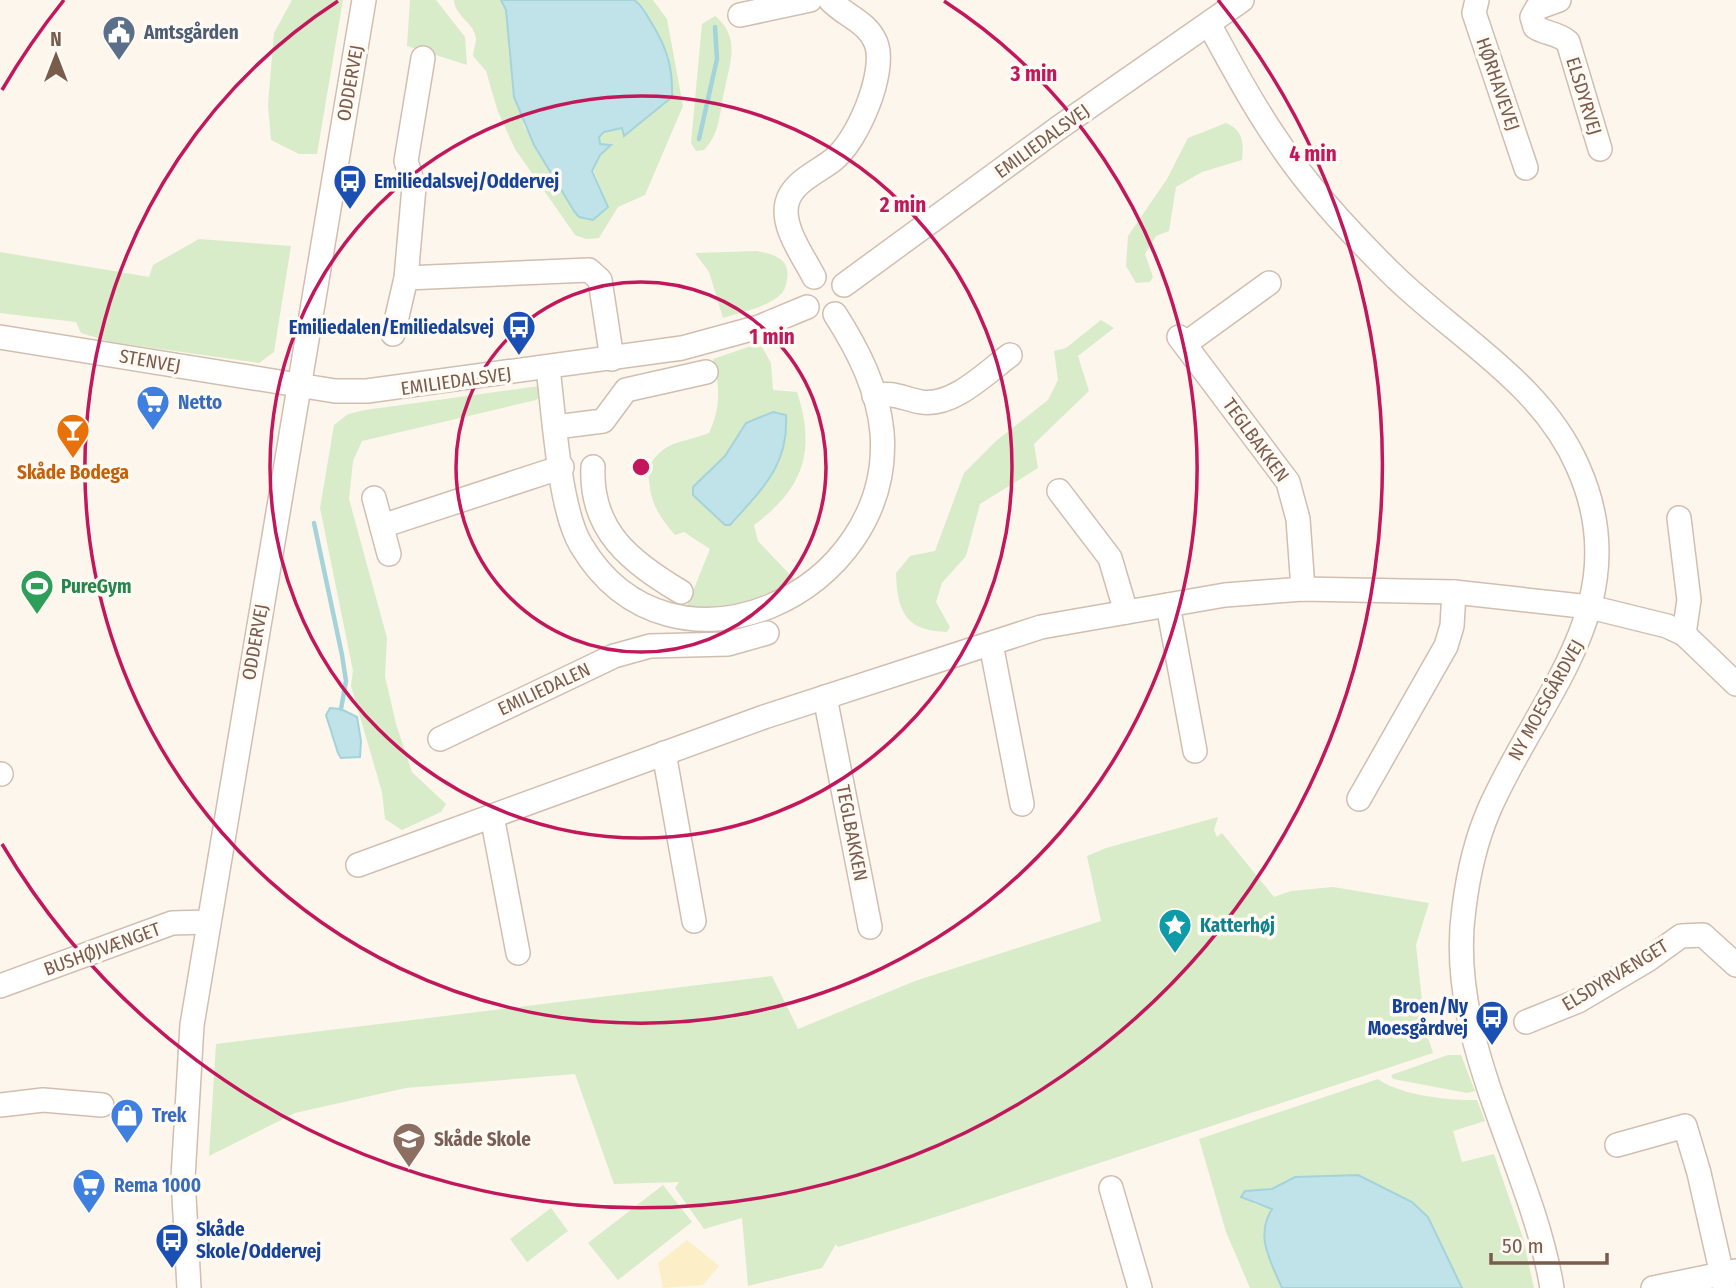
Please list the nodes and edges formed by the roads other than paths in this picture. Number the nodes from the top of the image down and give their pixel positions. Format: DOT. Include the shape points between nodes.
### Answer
graph roads {
  1 [pos="364,0"];
  2 [pos="810,0"];
  3 [pos="830,0"];
  4 [pos="1242,0"];
  5 [pos="1476,0"];
  6 [pos="1559,0"];
  7 [pos="740,15"];
  8 [pos="1209,24"];
  9 [pos="423,58"];
  10 [pos="1600,149"];
  11 [pos="1526,168"];
  12 [pos="814,277"];
  13 [pos="407,278"];
  14 [pos="1269,283"];
  15 [pos="844,285"];
  16 [pos="807,307"];
  17 [pos="835,314"];
  18 [pos="393,334"];
  19 [pos="0,337"];
  20 [pos="1010,355"];
  21 [pos="612,359"];
  22 [pos="548,369"];
  23 [pos="706,372"];
  24 [pos="299,386"];
  25 [pos="874,396"];
  26 [pos="556,427"];
  27 [pos="562,467"];
  28 [pos="593,467"];
  29 [pos="1059,491"];
  30 [pos="374,498"];
  31 [pos="1679,518"];
  32 [pos="382,526"];
  33 [pos="613,538"];
  34 [pos="389,554"];
  35 [pos="588,556"];
  36 [pos="1303,589"];
  37 [pos="681,592"];
  38 [pos="1454,592"];
  39 [pos="1168,605"];
  40 [pos="1590,607"];
  41 [pos="1126,612"];
  42 [pos="661,614"];
  43 [pos="767,633"];
  44 [pos="1684,634"];
  45 [pos="991,644"];
  46 [pos="650,646"];
  47 [pos="1736,684"];
  48 [pos="825,697"];
  49 [pos="440,739"];
  50 [pos="1195,751"];
  51 [pos="664,753"];
  52 [pos="1359,799"];
  53 [pos="1022,804"];
  54 [pos="492,816"];
  55 [pos="358,865"];
  56 [pos="694,921"];
  57 [pos="207,922"];
  58 [pos="870,927"];
  59 [pos="518,953"];
  60 [pos="1736,965"];
  61 [pos="0,986"];
  62 [pos="1526,1022"];
  63 [pos="0,1105"];
  64 [pos="102,1105"];
  65 [pos="1617,1145"];
  66 [pos="1111,1188"];
  67 [pos="1728,1278"];
  68 [pos="190,1288"];
  69 [pos="1140,1288"];
  70 [pos="1552,1288"];
  71 [pos="1653,1288"];
  1 -- 24 [label="street, ODDERVEJ"];
  2 -- 7 [label="street"];
  3 -- 12 [label="street" via="867,29 879,60 859,126 837,158 798,185 787,203 791,231"];
  4 -- 8 [label="street, EMILIEDALSVEJ"];
  5 -- 11 [label="street, HØRHAVEVEJ" via="1474,13"];
  6 -- 10 [label="street, ELSDYRVEJ" via="1537,8 1532,17 1535,27 1568,42"];
  8 -- 15 [label="street, EMILIEDALSVEJ"];
  8 -- 40 [label="street, NY MOESGÅRDVEJ" via="1274,137 1310,186 1390,273 1522,388 1563,438 1579,468 1594,523 1596,572"];
  9 -- 13 [label="street" via="406,161 414,187"];
  12 -- 15 [label="street" via="834,276"];
  12 -- 16 [label="street" via="804,294"];
  13 -- 18 [label="street"];
  13 -- 21 [label="street" via="589,270 600,280"];
  14 -- 36 [label="street, TEGLBAKKEN" via="1182,341 1288,482 1298,519"];
  15 -- 17 [label="street" via="844,305"];
  16 -- 17 [label="street" via="823,317"];
  16 -- 21 [label="street, EMILIEDALSVEJ" via="734,335"];
  17 -- 25 [label="street" via="863,362"];
  19 -- 24 [label="street, STENVEJ"];
  20 -- 25 [label="street" via="948,400 923,402 888,392"];
  21 -- 22 [label="street, EMILIEDALSVEJ"];
  22 -- 24 [label="street, EMILIEDALSVEJ" via="367,391"];
  22 -- 26 [label="street"];
  23 -- 26 [label="street" via="626,390 603,421"];
  24 -- 57 [label="street, ODDERVEJ"];
  25 -- 42 [label="street" via="882,432 877,481 849,546 830,567 792,597 741,616 702,621"];
  26 -- 27 [label="street"];
  27 -- 32 [label="street"];
  27 -- 35 [label="street" via="568,516"];
  28 -- 33 [label="street" via="598,507"];
  29 -- 41 [label="street" via="1110,558"];
  30 -- 32 [label="street"];
  31 -- 44 [label="street" via="1689,600"];
  32 -- 34 [label="street"];
  33 -- 35 [label="street"];
  33 -- 37 [label="street" via="641,568"];
  35 -- 42 [label="street" via="623,592"];
  36 -- 38 [label="street"];
  36 -- 39 [label="street"];
  38 -- 40 [label="street"];
  38 -- 52 [label="street" via="1446,646"];
  39 -- 41 [label="street"];
  39 -- 50 [label="street"];
  40 -- 44 [label="street"];
  40 -- 70 [label="street, NY MOESGÅRDVEJ" via="1565,669 1487,814 1463,911 1465,989 1477,1050 1532,1212"];
  41 -- 45 [label="street" via="1041,627"];
  42 -- 46 [label="street"];
  43 -- 46 [label="street, EMILIEDALEN" via="728,644"];
  44 -- 47 [label="street"];
  45 -- 48 [label="street"];
  45 -- 53 [label="street"];
  46 -- 49 [label="street, EMILIEDALEN" via="614,656"];
  48 -- 51 [label="street"];
  48 -- 58 [label="street, TEGLBAKKEN"];
  51 -- 54 [label="street"];
  51 -- 56 [label="street"];
  54 -- 55 [label="street"];
  54 -- 59 [label="street"];
  57 -- 61 [label="street, BUSHØJVÆNGET" via="172,923"];
  57 -- 68 [label="street, ODDERVEJ" via="191,1025 186,1100 183,1178"];
  60 -- 62 [label="street, ELSDYRVÆNGET" via="1703,935 1681,936 1578,1001"];
  63 -- 64 [label="street" via="43,1100"];
  65 -- 67 [label="street" via="1685,1126"];
  66 -- 69 [label="street"];
  67 -- 71 [label="street"];
}
